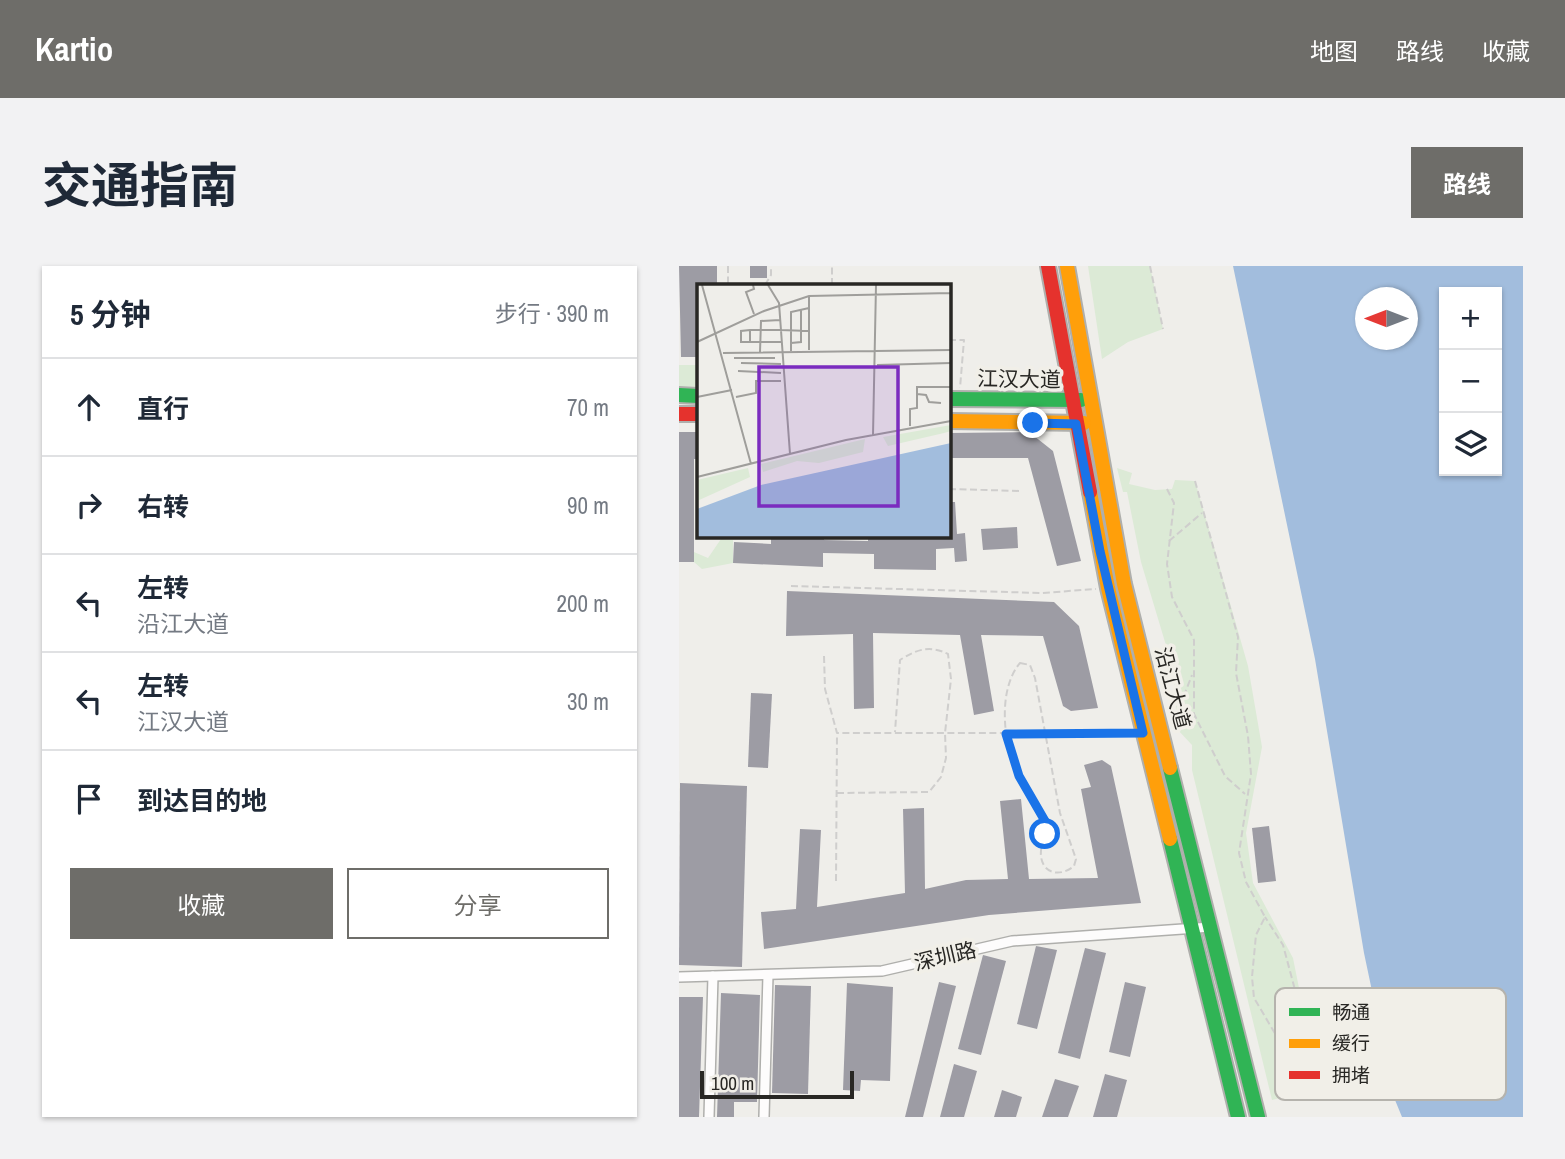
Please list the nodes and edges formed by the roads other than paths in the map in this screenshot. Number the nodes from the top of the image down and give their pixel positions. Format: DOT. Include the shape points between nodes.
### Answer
graph roads {
  1 [pos="1048,266"];
  2 [pos="1067,266"];
  3 [pos="679,395"];
  4 [pos="697,396"];
  5 [pos="953,399"];
  6 [pos="1090,399"];
  7 [pos="1072,401"];
  8 [pos="679,414"];
  9 [pos="697,414"];
  10 [pos="950,421"];
  11 [pos="1094,423"];
  12 [pos="1076,424"];
  13 [pos="1211,927"];
  14 [pos="1192,928"];
  15 [pos="768,975"];
  16 [pos="713,976"];
  17 [pos="679,977"];
  18 [pos="709,1117"];
  19 [pos="764,1117"];
  20 [pos="1238,1117"];
  21 [pos="1258,1117"];
  1 -- 7 [label="main road, 沿江大道"];
  2 -- 6 [label="main road, 沿江大道"];
  3 -- 4 [label="main road"];
  5 -- 7 [label="main road, 江汉大道"];
  6 -- 7 [label="main road, 江汉大道"];
  6 -- 11 [label="main road, 沿江大道"];
  7 -- 12 [label="main road, 沿江大道"];
  8 -- 9 [label="main road"];
  10 -- 12 [label="main road, 江汉大道"];
  11 -- 12 [label="main road, 江汉大道"];
  11 -- 13 [label="main road, 沿江大道" via="1124,584"];
  12 -- 14 [label="main road, 沿江大道" via="1108,588"];
  13 -- 14 [label="street, 深圳路"];
  13 -- 21 [label="main road, 沿江大道"];
  14 -- 15 [label="street, 深圳路" via="1012,940 882,971"];
  14 -- 20 [label="main road, 沿江大道"];
  15 -- 16 [label="street, 深圳路"];
  15 -- 19 [label="street"];
  16 -- 17 [label="street, 深圳路"];
  16 -- 18 [label="street"];
}
